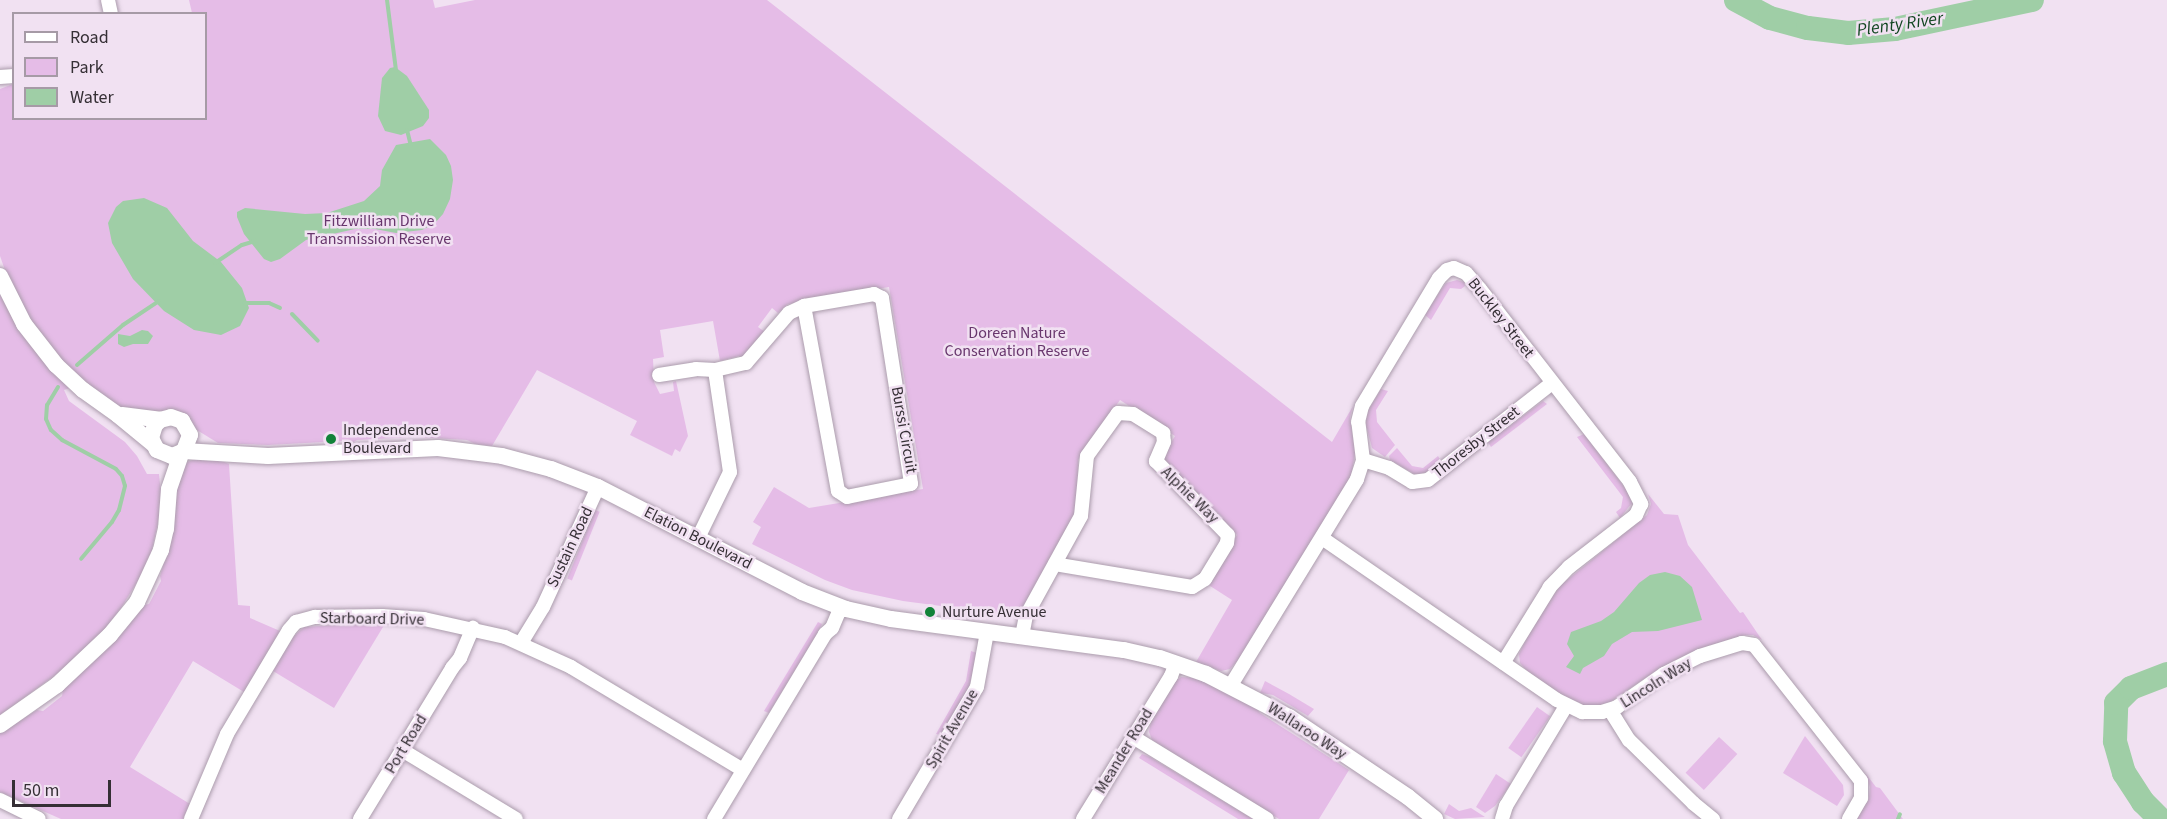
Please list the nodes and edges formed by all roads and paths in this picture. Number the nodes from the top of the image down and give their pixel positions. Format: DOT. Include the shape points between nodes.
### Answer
graph roads {
  1 [pos="0,276"];
  2 [pos="804,306"];
  3 [pos="715,370"];
  4 [pos="659,375"];
  5 [pos="1552,383"];
  6 [pos="118,415"];
  7 [pos="160,420"];
  8 [pos="189,431"];
  9 [pos="155,447"];
  10 [pos="183,452"];
  11 [pos="220,452"];
  12 [pos="1363,460"];
  13 [pos="598,487"];
  14 [pos="169,489"];
  15 [pos="698,538"];
  16 [pos="1322,538"];
  17 [pos="1055,564"];
  18 [pos="837,606"];
  19 [pos="467,627"];
  20 [pos="987,632"];
  21 [pos="1022,636"];
  22 [pos="526,645"];
  23 [pos="1173,662"];
  24 [pos="1503,663"];
  25 [pos="1231,686"];
  26 [pos="1566,706"];
  27 [pos="1610,710"];
  28 [pos="0,725"];
  29 [pos="1133,737"];
  30 [pos="402,750"];
  31 [pos="743,770"];
  32 [pos="0,800"];
  33 [pos="1504,812"];
  34 [pos="1436,818"];
  35 [pos="39,819"];
  36 [pos="191,819"];
  37 [pos="360,819"];
  38 [pos="516,819"];
  39 [pos="714,819"];
  40 [pos="899,819"];
  41 [pos="1083,819"];
  42 [pos="1267,819"];
  43 [pos="1490,819"];
  44 [pos="1713,819"];
  45 [pos="1849,819"];
  1 -- 6 [label="street" via="24,324 56,365"];
  2 -- 2 [label="street, Burssi Circuit" via="874,294 882,298 911,484 847,497 838,491"];
  2 -- 3 [label="street, Burssi Circuit" via="789,313 746,363"];
  3 -- 4 [label="street, Burssi Circuit"];
  3 -- 15 [label="street" via="730,472"];
  5 -- 12 [label="street, Thoresby Street" via="1428,480 1412,482 1389,468"];
  5 -- 12 [label="street, Buckley Street" via="1469,276 1450,268 1439,278 1362,406 1358,417"];
  5 -- 24 [label="street, Buckley Street" via="1630,482 1641,504 1636,515 1569,567 1550,587"];
  6 -- 7 [label="street"];
  6 -- 9 [label="street"];
  7 -- 8 [label="street" via="177,418"];
  7 -- 9 [label="street" via="152,431"];
  8 -- 10 [label="street" via="190,440"];
  8 -- 11 [label="street, Elation Boulevard"];
  9 -- 10 [label="street" via="172,456"];
  9 -- 14 [label="street"];
  10 -- 11 [label="street, Elation Boulevard"];
  10 -- 14 [label="street"];
  11 -- 13 [label="street, Elation Boulevard" via="268,456 458,449 526,461"];
  12 -- 16 [label="street, Buckley Street" via="1357,479"];
  13 -- 15 [label="street, Elation Boulevard"];
  13 -- 22 [label="street, Sustain Road"];
  14 -- 28 [label="street" via="166,530 160,550 131,611 57,685"];
  15 -- 18 [label="street, Elation Boulevard"];
  16 -- 24 [label="street, Lincoln Way"];
  16 -- 25 [label="street, Buckley Street"];
  17 -- 17 [label="street, Alphie Way" via="1082,516 1087,456 1113,417 1122,412 1133,414 1163,434 1156,461 1228,535 1205,579 1192,587"];
  17 -- 21 [label="street, Alphie Way" via="1026,616"];
  18 -- 20 [label="street, Elation Boulevard" via="891,619"];
  18 -- 31 [label="street" via="832,628"];
  19 -- 22 [label="street, Starboard Drive"];
  19 -- 30 [label="street, Port Road" via="452,668"];
  19 -- 36 [label="street, Starboard Drive" via="382,616 315,617 296,622 227,734"];
  20 -- 21 [label="street, Elation Boulevard"];
  20 -- 40 [label="street, Spirit Avenue" via="977,687"];
  21 -- 23 [label="street, Elation Boulevard" via="1124,650"];
  22 -- 31 [label="street, Starboard Drive"];
  23 -- 25 [label="street, Wallaroo Way"];
  23 -- 29 [label="street, Meander Road"];
  24 -- 26 [label="street, Lincoln Way"];
  25 -- 34 [label="street, Wallaroo Way" via="1305,728"];
  26 -- 27 [label="street, Lincoln Way" via="1590,713"];
  26 -- 33 [label="street"];
  27 -- 44 [label="street" via="1629,740"];
  27 -- 45 [label="street, Lincoln Way" via="1688,661 1750,643 1767,659 1861,781 1861,798"];
  29 -- 41 [label="street, Meander Road"];
  29 -- 42 [label="street"];
  30 -- 37 [label="street, Port Road"];
  30 -- 38 [label="street"];
  31 -- 39 [label="street"];
  32 -- 35 [label="street"];
  33 -- 43 [label="street"];
}
